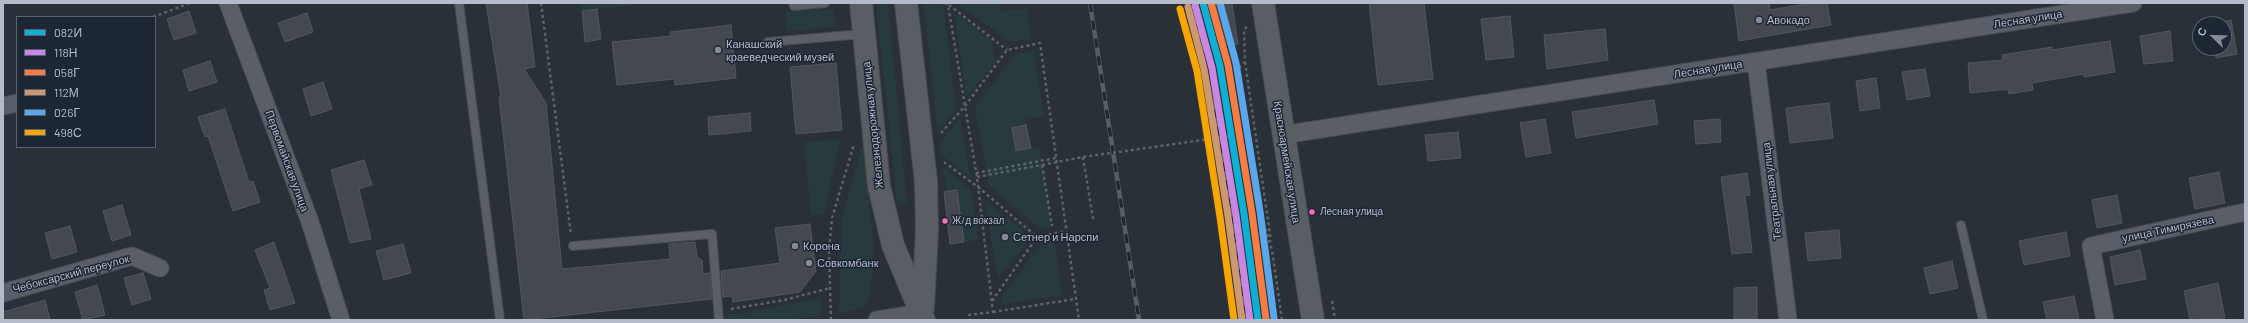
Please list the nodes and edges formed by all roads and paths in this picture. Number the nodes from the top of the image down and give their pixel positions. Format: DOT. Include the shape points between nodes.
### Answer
graph roads {
  1 [pos="190,3"];
  2 [pos="228,3"];
  3 [pos="459,3"];
  4 [pos="541,3"];
  5 [pos="793,3"];
  6 [pos="825,3"];
  7 [pos="861,3"];
  8 [pos="906,3"];
  9 [pos="1265,3"];
  10 [pos="2133,3"];
  11 [pos="947,4"];
  12 [pos="156,16"];
  13 [pos="1251,25"];
  14 [pos="864,34"];
  15 [pos="768,42"];
  16 [pos="1007,50"];
  17 [pos="1245,62"];
  18 [pos="1756,62"];
  19 [pos="16,103"];
  20 [pos="3,106"];
  21 [pos="965,106"];
  22 [pos="1245,134"];
  23 [pos="939,135"];
  24 [pos="856,136"];
  25 [pos="1282,136"];
  26 [pos="1083,157"];
  27 [pos="1056,158"];
  28 [pos="940,160"];
  29 [pos="1042,165"];
  30 [pos="976,173"];
  31 [pos="977,177"];
  32 [pos="978,187"];
  33 [pos="2245,212"];
  34 [pos="1093,219"];
  35 [pos="1961,225"];
  36 [pos="1052,226"];
  37 [pos="1066,231"];
  38 [pos="1037,237"];
  39 [pos="573,246"];
  40 [pos="1272,250"];
  41 [pos="160,268"];
  42 [pos="830,288"];
  43 [pos="3,293"];
  44 [pos="1076,299"];
  45 [pos="992,301"];
  46 [pos="993,312"];
  47 [pos="923,316"];
  48 [pos="719,317"];
  49 [pos="341,320"];
  50 [pos="500,320"];
  51 [pos="831,320"];
  52 [pos="876,320"];
  53 [pos="970,320"];
  54 [pos="1079,320"];
  55 [pos="1282,320"];
  56 [pos="1313,320"];
  57 [pos="1788,320"];
  58 [pos="1983,320"];
  59 [pos="2105,320"];
  1 -- 12 [label="path"];
  2 -- 49 [label="street, Первомайская улица" via="307,215"];
  3 -- 50 [label="lane"];
  4 -- 39 [label="path"];
  5 -- 6 [label="lane" via="794,6"];
  7 -- 14 [label="main road, Железнодорожная улица"];
  8 -- 47 [label="main road" via="926,182 927,230"];
  9 -- 25 [label="main road, Красноармейская улица"];
  10 -- 18 [label="street, Лесная улица"];
  11 -- 16 [label="path"];
  11 -- 21 [label="path"];
  13 -- 17 [label="path" via="1244,29"];
  14 -- 15 [label="lane"];
  14 -- 47 [label="main road, Железнодорожная улица" via="879,186 894,245"];
  16 -- 21 [label="path"];
  16 -- 27 [label="path" via="1040,43"];
  17 -- 22 [label="path" via="1236,70"];
  17 -- 40 [label="path"];
  18 -- 25 [label="street, Лесная улица"];
  18 -- 57 [label="street, Театральная улица"];
  19 -- 20 [label="street"];
  21 -- 23 [label="path"];
  21 -- 30 [label="path"];
  22 -- 26 [label="path, bridge"];
  22 -- 40 [label="path" via="1255,196"];
  24 -- 42 [label="path" via="832,218 829,250"];
  25 -- 56 [label="main road, Красноармейская улица"];
  26 -- 29 [label="path, bridge"];
  26 -- 34 [label="path"];
  27 -- 30 [label="path"];
  27 -- 37 [label="path"];
  28 -- 32 [label="path"];
  29 -- 31 [label="path"];
  29 -- 36 [label="path"];
  30 -- 31 [label="path"];
  31 -- 32 [label="path"];
  32 -- 38 [label="path"];
  32 -- 45 [label="path"];
  33 -- 59 [label="street, улица Тимирязева" via="2091,246"];
  35 -- 58 [label="lane"];
  37 -- 38 [label="path"];
  37 -- 44 [label="path"];
  38 -- 45 [label="path"];
  39 -- 48 [label="lane" via="712,234"];
  40 -- 55 [label="path"];
  41 -- 43 [label="street, Чебоксарский переулок" via="132,256"];
  42 -- 48 [label="path" via="784,300 723,310"];
  42 -- 51 [label="path"];
  44 -- 46 [label="path"];
  44 -- 54 [label="path"];
  45 -- 46 [label="path"];
  46 -- 53 [label="path" via="969,315"];
  47 -- 52 [label="street"];
}
